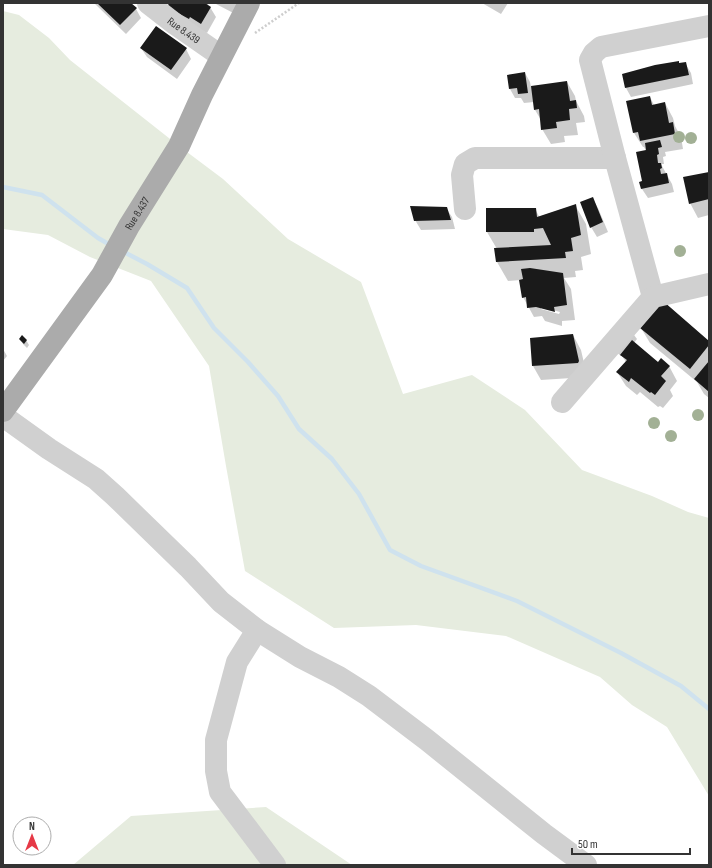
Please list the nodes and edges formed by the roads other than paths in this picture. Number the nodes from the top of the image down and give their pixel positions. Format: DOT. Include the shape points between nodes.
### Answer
graph roads {
  1 [pos="148,3"];
  2 [pos="248,3"];
  3 [pos="709,26"];
  4 [pos="221,56"];
  5 [pos="615,158"];
  6 [pos="465,209"];
  7 [pos="709,284"];
  8 [pos="653,297"];
  9 [pos="562,402"];
  10 [pos="3,411"];
  11 [pos="3,416"];
  12 [pos="257,630"];
  13 [pos="275,865"];
  14 [pos="586,865"];
  1 -- 4 [label="street, Rue 8.439"];
  2 -- 4 [label="main road, Rue 8.437"];
  3 -- 5 [label="street" via="601,48 594,53 590,60"];
  4 -- 10 [label="main road, Rue 8.437" via="179,146 102,275"];
  5 -- 6 [label="street" via="475,158 465,164 462,175"];
  5 -- 8 [label="street"];
  7 -- 8 [label="street"];
  8 -- 9 [label="street"];
  11 -- 12 [label="street" via="96,479 221,602"];
  12 -- 13 [label="street" via="237,662 216,740 216,771 220,792"];
  12 -- 14 [label="street" via="300,658 339,677 369,696"];
}
